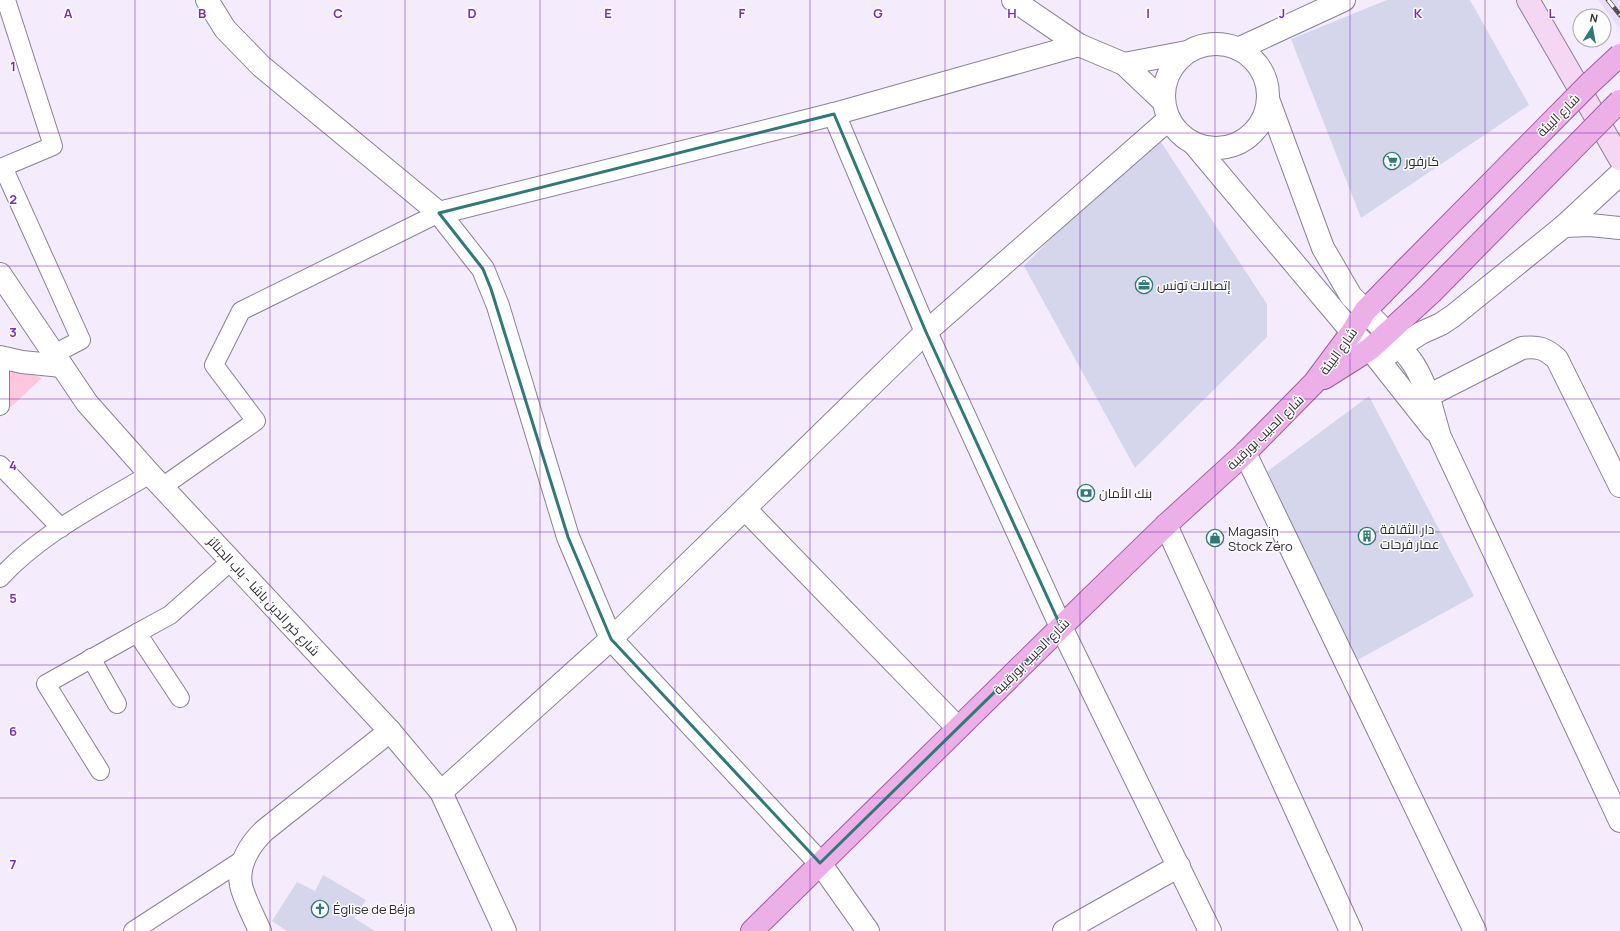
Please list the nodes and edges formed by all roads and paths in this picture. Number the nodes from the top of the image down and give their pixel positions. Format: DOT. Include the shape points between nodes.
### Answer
graph roads {
  1 [pos="6,0"];
  2 [pos="207,0"];
  3 [pos="1013,0"];
  4 [pos="1344,0"];
  5 [pos="1528,0"];
  6 [pos="1078,45"];
  7 [pos="1238,48"];
  8 [pos="1187,52"];
  9 [pos="1620,55"];
  10 [pos="1124,64"];
  11 [pos="1268,99"];
  12 [pos="1620,100"];
  13 [pos="1166,110"];
  14 [pos="834,114"];
  15 [pos="1194,144"];
  16 [pos="1620,159"];
  17 [pos="2,164"];
  18 [pos="1620,174"];
  19 [pos="439,213"];
  20 [pos="1564,226"];
  21 [pos="1620,228"];
  22 [pos="0,274"];
  23 [pos="1365,311"];
  24 [pos="926,332"];
  25 [pos="1352,332"];
  26 [pos="1393,340"];
  27 [pos="1375,354"];
  28 [pos="0,357"];
  29 [pos="58,360"];
  30 [pos="1314,383"];
  31 [pos="1428,396"];
  32 [pos="0,406"];
  33 [pos="1440,437"];
  34 [pos="1244,453"];
  35 [pos="0,465"];
  36 [pos="156,480"];
  37 [pos="1620,486"];
  38 [pos="745,509"];
  39 [pos="1166,525"];
  40 [pos="61,528"];
  41 [pos="231,561"];
  42 [pos="0,578"];
  43 [pos="1060,627"];
  44 [pos="138,633"];
  45 [pos="611,639"];
  46 [pos="91,658"];
  47 [pos="180,698"];
  48 [pos="117,704"];
  49 [pos="958,728"];
  50 [pos="390,731"];
  51 [pos="100,771"];
  52 [pos="442,792"];
  53 [pos="1620,821"];
  54 [pos="244,859"];
  55 [pos="820,863"];
  56 [pos="1179,866"];
  57 [pos="133,931"];
  58 [pos="260,931"];
  59 [pos="505,931"];
  60 [pos="752,931"];
  61 [pos="868,931"];
  62 [pos="1064,931"];
  63 [pos="1210,931"];
  64 [pos="1351,931"];
  65 [pos="1475,931"];
  1 -- 17 [label="street" via="53,146"];
  2 -- 19 [label="street" via="225,29 261,66"];
  3 -- 6 [label="street"];
  4 -- 7 [label="street"];
  5 -- 16 [label="main road"];
  6 -- 10 [label="street"];
  6 -- 14 [label="street"];
  7 -- 8 [label="street" via="1212,44"];
  7 -- 11 [label="street" via="1255,61 1265,78"];
  8 -- 10 [label="street"];
  8 -- 13 [label="street" via="1168,73 1164,87"];
  9 -- 23 [label="main road, شارع البيئة, bridge"];
  10 -- 13 [label="street"];
  11 -- 15 [label="street" via="1263,119 1251,135 1234,146 1214,149"];
  11 -- 23 [label="street" via="1323,248 1351,296"];
  12 -- 26 [label="main road, شارع البيئة, bridge" via="1431,292"];
  13 -- 15 [label="street" via="1179,133"];
  13 -- 24 [label="street"];
  14 -- 19 [label="street"];
  14 -- 24 [label="street"];
  15 -- 25 [label="street"];
  17 -- 29 [label="street" via="81,340"];
  18 -- 20 [label="street"];
  19 -- 36 [label="street" via="241,312 214,365 256,421"];
  19 -- 45 [label="street" via="483,269 568,537"];
  20 -- 21 [label="street"];
  20 -- 26 [label="street" via="1441,324"];
  22 -- 29 [label="street, شارع خير الدين باشا - باب الجنائز"];
  23 -- 25 [label="main road, شارع البيئة"];
  23 -- 26 [label="street"];
  24 -- 38 [label="street"];
  24 -- 43 [label="street"];
  25 -- 27 [label="street"];
  25 -- 30 [label="main road, شارع البيئة"];
  26 -- 27 [label="main road, شارع البيئة"];
  26 -- 31 [label="street" via="1410,360"];
  27 -- 30 [label="main road, شارع البيئة"];
  27 -- 33 [label="street"];
  28 -- 29 [label="street" via="22,362"];
  28 -- 32 [label="street"];
  29 -- 36 [label="street, شارع خير الدين باشا - باب الجنائز" via="87,403"];
  30 -- 34 [label="main road, شارع الحبيب بورقيبة"];
  31 -- 33 [label="street"];
  31 -- 37 [label="street" via="1522,348 1547,350 1557,359"];
  33 -- 53 [label="street"];
  34 -- 39 [label="main road, شارع الحبيب بورقيبة"];
  34 -- 65 [label="street"];
  35 -- 40 [label="street"];
  36 -- 40 [label="street"];
  36 -- 41 [label="street, شارع خير الدين باشا - باب الجنائز"];
  38 -- 45 [label="street"];
  38 -- 49 [label="street"];
  39 -- 43 [label="main road, شارع الحبيب بورقيبة"];
  39 -- 64 [label="street"];
  40 -- 42 [label="street" via="13,563"];
  41 -- 44 [label="street" via="170,614"];
  41 -- 50 [label="street, شارع خير الدين باشا - باب الجنائز"];
  43 -- 49 [label="main road, شارع الحبيب بورقيبة"];
  43 -- 56 [label="street"];
  44 -- 46 [label="street"];
  44 -- 47 [label="street"];
  45 -- 52 [label="street"];
  45 -- 55 [label="street"];
  46 -- 48 [label="street"];
  46 -- 51 [label="street" via="46,684"];
  49 -- 55 [label="main road, شارع الحبيب بورقيبة"];
  50 -- 52 [label="street, شارع خير الدين باشا - باب الجنائز"];
  50 -- 54 [label="street" via="265,830 256,838"];
  52 -- 59 [label="street, شارع خير الدين باشا - باب الجنائز"];
  54 -- 57 [label="street"];
  54 -- 58 [label="street" via="242,886"];
  55 -- 60 [label="main road, شارع الحبيب بورقيبة"];
  55 -- 61 [label="street"];
  56 -- 62 [label="street"];
  56 -- 63 [label="street"];
}
